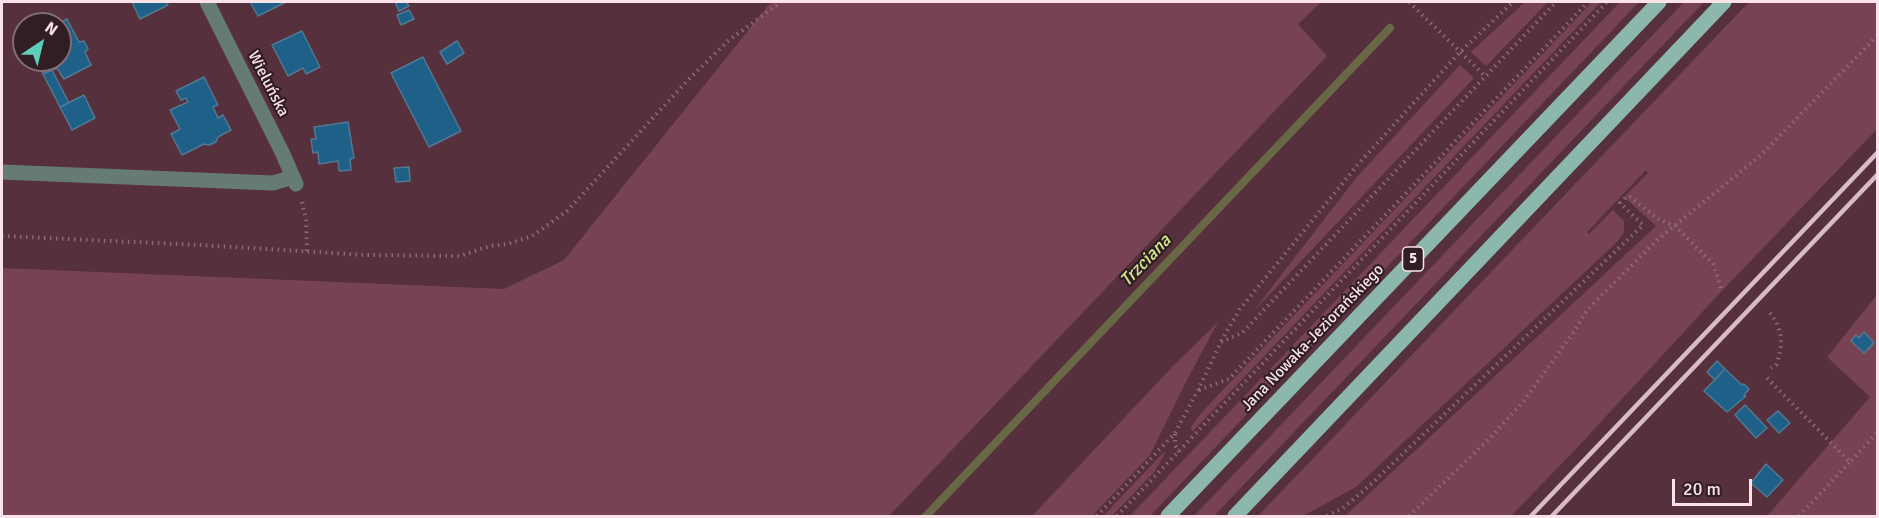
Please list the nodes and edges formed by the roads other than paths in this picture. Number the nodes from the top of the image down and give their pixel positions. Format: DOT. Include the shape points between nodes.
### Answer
graph roads {
  1 [pos="207,2"];
  2 [pos="1659,2"];
  3 [pos="1724,2"];
  4 [pos="2,172"];
  5 [pos="1167,516"];
  6 [pos="1235,516"];
  1 -- 4 [label="street, Wieluńska" via="294,180 273,183"];
  2 -- 5 [label="main road, Jana Nowaka-Jeziorańskiego / 5"];
  3 -- 6 [label="main road"];
}
